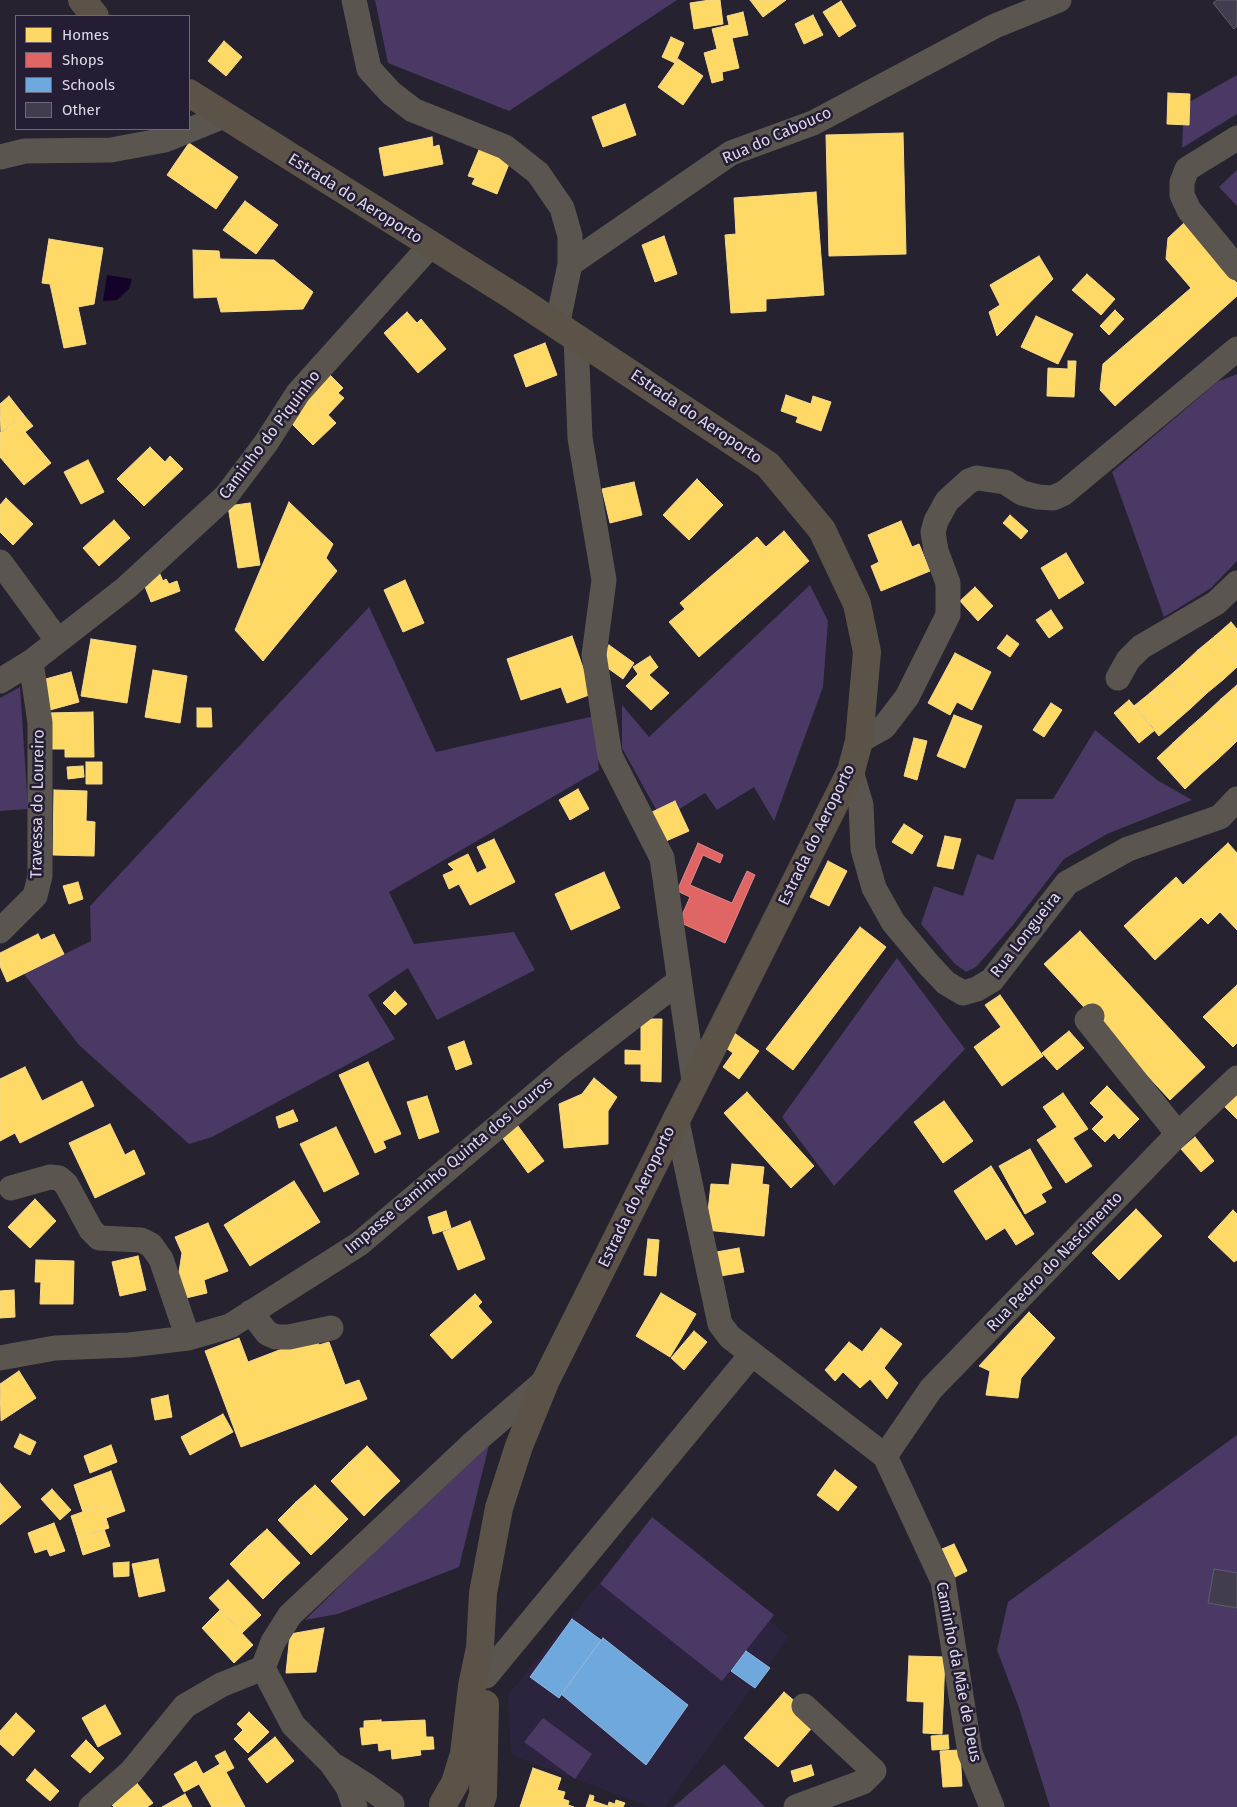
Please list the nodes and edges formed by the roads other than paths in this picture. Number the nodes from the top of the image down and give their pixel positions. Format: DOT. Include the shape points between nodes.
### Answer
graph roads {
  1 [pos="82,0"];
  2 [pos="354,0"];
  3 [pos="1059,0"];
  4 [pos="94,15"];
  5 [pos="190,94"];
  6 [pos="224,116"];
  7 [pos="190,130"];
  8 [pos="190,130"];
  9 [pos="1237,138"];
  10 [pos="0,157"];
  11 [pos="430,246"];
  12 [pos="570,264"];
  13 [pos="1237,268"];
  14 [pos="566,332"];
  15 [pos="1237,350"];
  16 [pos="0,562"];
  17 [pos="1237,583"];
  18 [pos="58,641"];
  19 [pos="31,662"];
  20 [pos="1118,678"];
  21 [pos="0,682"];
  22 [pos="859,741"];
  23 [pos="851,771"];
  24 [pos="1237,799"];
  25 [pos="0,931"];
  26 [pos="678,982"];
  27 [pos="1092,1016"];
  28 [pos="1237,1078"];
  29 [pos="694,1081"];
  30 [pos="676,1116"];
  31 [pos="1178,1134"];
  32 [pos="11,1188"];
  33 [pos="251,1312"];
  34 [pos="331,1328"];
  35 [pos="188,1338"];
  36 [pos="752,1354"];
  37 [pos="0,1358"];
  38 [pos="546,1380"];
  39 [pos="885,1456"];
  40 [pos="480,1648"];
  41 [pos="263,1668"];
  42 [pos="486,1676"];
  43 [pos="804,1706"];
  44 [pos="331,1763"];
  45 [pos="391,1806"];
  46 [pos="439,1806"];
  47 [pos="91,1807"];
  48 [pos="355,1807"];
  49 [pos="479,1807"];
  50 [pos="796,1807"];
  51 [pos="992,1807"];
  1 -- 4 [label="main road"];
  2 -- 12 [label="street" via="369,69 391,93 414,110 505,147 538,173 562,208 570,236"];
  3 -- 12 [label="street, Rua do Cabouco" via="995,26 813,123 731,153"];
  5 -- 6 [label="main road, Estrada do Aeroporto"];
  6 -- 7 [label="street"];
  6 -- 11 [label="main road, Estrada do Aeroporto"];
  8 -- 10 [label="street" via="165,140 111,150 25,151"];
  9 -- 13 [label="street" via="1187,169 1182,188 1189,210"];
  11 -- 14 [label="main road, Estrada do Aeroporto"];
  11 -- 18 [label="street, Caminho do Piquinho" via="298,393 226,496 126,588"];
  12 -- 14 [label="street"];
  14 -- 22 [label="main road, Estrada do Aeroporto" via="768,465 822,530 857,604 867,652"];
  14 -- 26 [label="street" via="604,580 594,655 610,756 662,858"];
  15 -- 22 [label="street" via="1058,496 1038,498 1005,482 977,478 947,500 933,532 948,583 948,615 907,697 884,727"];
  16 -- 18 [label="street"];
  17 -- 20 [label="street" via="1216,603 1141,646"];
  18 -- 19 [label="street, Caminho do Piquinho"];
  19 -- 21 [label="street, Caminho do Piquinho"];
  19 -- 25 [label="street, Travessa do Loureiro" via="40,723 40,876 35,896"];
  22 -- 23 [label="main road, Estrada do Aeroporto"];
  23 -- 24 [label="street, Rua Longueira" via="861,805 863,849 874,888 893,922 929,965 946,983 963,993 992,980 1067,884 1128,850 1220,817"];
  23 -- 29 [label="main road, Estrada do Aeroporto"];
  26 -- 29 [label="street"];
  26 -- 33 [label="street, Impasse Caminho Quinta dos Louros" via="567,1068 359,1244"];
  27 -- 31 [label="street" via="1087,1020"];
  28 -- 31 [label="street, Rua Pedro do Nascimento"];
  29 -- 30 [label="main road, Estrada do Aeroporto"];
  30 -- 36 [label="street" via="720,1324 730,1337"];
  30 -- 38 [label="main road, Estrada do Aeroporto"];
  31 -- 39 [label="street, Rua Pedro do Nascimento" via="931,1389"];
  32 -- 35 [label="street" via="50,1177 59,1178 99,1238 141,1240 151,1245 161,1259"];
  33 -- 34 [label="street" via="276,1338"];
  33 -- 35 [label="street, Impasse Caminho Quinta dos Louros" via="230,1326"];
  35 -- 37 [label="street, Impasse Caminho Quinta dos Louros" via="55,1348"];
  36 -- 39 [label="street"];
  36 -- 42 [label="street"];
  38 -- 40 [label="main road, Estrada do Aeroporto" via="519,1446 500,1508 483,1593"];
  38 -- 41 [label="street" via="471,1445 290,1615 273,1642"];
  39 -- 51 [label="street, Caminho da Mãe de Deus" via="943,1581 970,1753"];
  40 -- 42 [label="main road, Estrada do Aeroporto"];
  40 -- 46 [label="main road, Estrada do Aeroporto" via="464,1754 455,1783"];
  41 -- 44 [label="street" via="293,1725"];
  41 -- 47 [label="street" via="221,1685 184,1706 131,1772"];
  42 -- 49 [label="main road, Estrada do Aeroporto" via="484,1766"];
  43 -- 50 [label="street" via="874,1771 863,1782"];
  44 -- 45 [label="street"];
  44 -- 48 [label="street" via="348,1788"];
}
